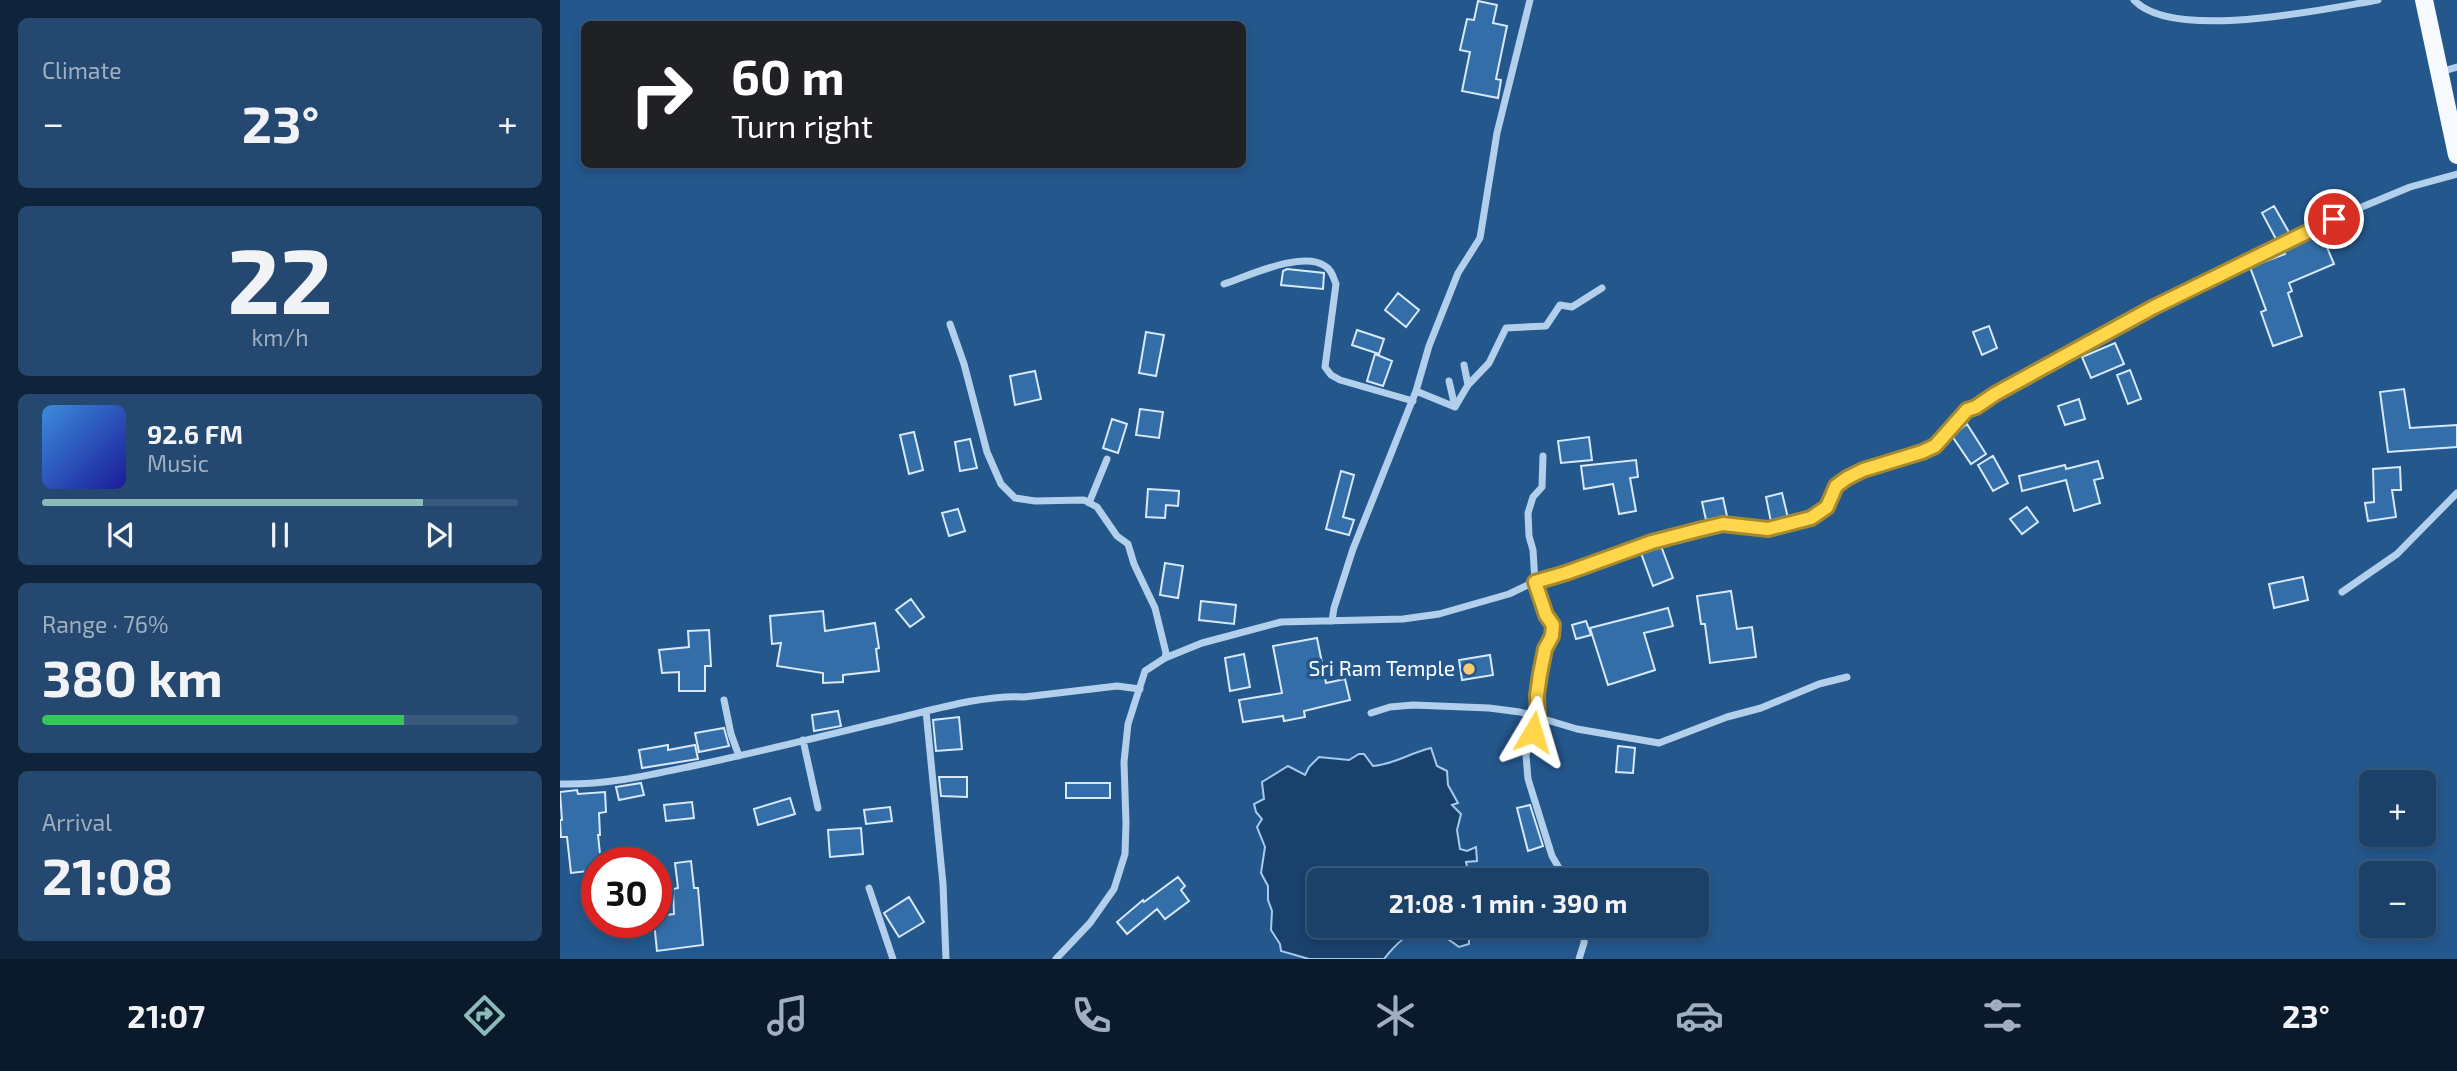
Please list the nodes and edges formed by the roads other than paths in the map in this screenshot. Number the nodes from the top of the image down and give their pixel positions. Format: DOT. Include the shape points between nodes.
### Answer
graph roads {
  1 [pos="1530,0"];
  2 [pos="2134,0"];
  3 [pos="2378,0"];
  4 [pos="2424,0"];
  5 [pos="2457,67"];
  6 [pos="2439,72"];
  7 [pos="2457,155"];
  8 [pos="2457,174"];
  9 [pos="1224,284"];
  10 [pos="1602,288"];
  11 [pos="950,324"];
  12 [pos="1464,365"];
  13 [pos="1449,381"];
  14 [pos="1468,385"];
  15 [pos="1416,391"];
  16 [pos="1413,401"];
  17 [pos="1455,407"];
  18 [pos="1543,456"];
  19 [pos="1107,459"];
  20 [pos="2457,494"];
  21 [pos="1089,503"];
  22 [pos="1535,582"];
  23 [pos="2342,592"];
  24 [pos="1332,621"];
  25 [pos="1165,658"];
  26 [pos="1847,677"];
  27 [pos="1139,689"];
  28 [pos="724,701"];
  29 [pos="926,712"];
  30 [pos="1371,713"];
  31 [pos="1538,718"];
  32 [pos="803,740"];
  33 [pos="739,756"];
  34 [pos="560,784"];
  35 [pos="818,808"];
  36 [pos="1559,868"];
  37 [pos="869,888"];
  38 [pos="1584,938"];
  39 [pos="893,959"];
  40 [pos="946,959"];
  41 [pos="1056,959"];
  42 [pos="1579,959"];
  1 -- 15 [label="street" via="1497,133 1480,238 1458,273"];
  2 -- 3 [label="street" via="2145,10 2170,17 2240,21"];
  4 -- 6 [label="main road"];
  5 -- 6 [label="street"];
  6 -- 7 [label="main road"];
  8 -- 22 [label="street" via="2357,209 2154,307 1967,410 1935,446 1847,478 1836,486 1827,507 1811,518 1768,529 1723,524 1652,542"];
  9 -- 16 [label="street" via="1280,264 1322,263 1336,284 1325,367 1340,380"];
  10 -- 14 [label="street" via="1572,307 1560,305 1546,326 1506,328 1489,363"];
  11 -- 21 [label="street" via="987,452 1001,484 1015,498"];
  12 -- 14 [label="street"];
  13 -- 17 [label="street"];
  14 -- 17 [label="street"];
  15 -- 16 [label="street"];
  15 -- 17 [label="street"];
  16 -- 24 [label="street" via="1353,549"];
  18 -- 22 [label="street" via="1542,487 1528,513"];
  19 -- 21 [label="street"];
  20 -- 23 [label="street" via="2397,554"];
  21 -- 25 [label="street" via="1128,544 1155,608"];
  22 -- 24 [label="street" via="1509,594 1426,616"];
  22 -- 31 [label="street" via="1553,625 1538,683"];
  24 -- 25 [label="street" via="1281,622"];
  25 -- 27 [label="street" via="1145,671"];
  26 -- 31 [label="street" via="1659,743"];
  27 -- 29 [label="street" via="1117,686 1014,696"];
  27 -- 41 [label="street" via="1128,724 1124,762 1125,854 1114,889"];
  28 -- 33 [label="street"];
  29 -- 32 [label="street"];
  29 -- 40 [label="street"];
  30 -- 31 [label="street" via="1413,705 1462,706"];
  31 -- 36 [label="street" via="1526,755 1528,779"];
  32 -- 33 [label="street"];
  32 -- 35 [label="street"];
  33 -- 34 [label="street" via="593,785"];
  37 -- 39 [label="street"];
  38 -- 42 [label="street"];
}
